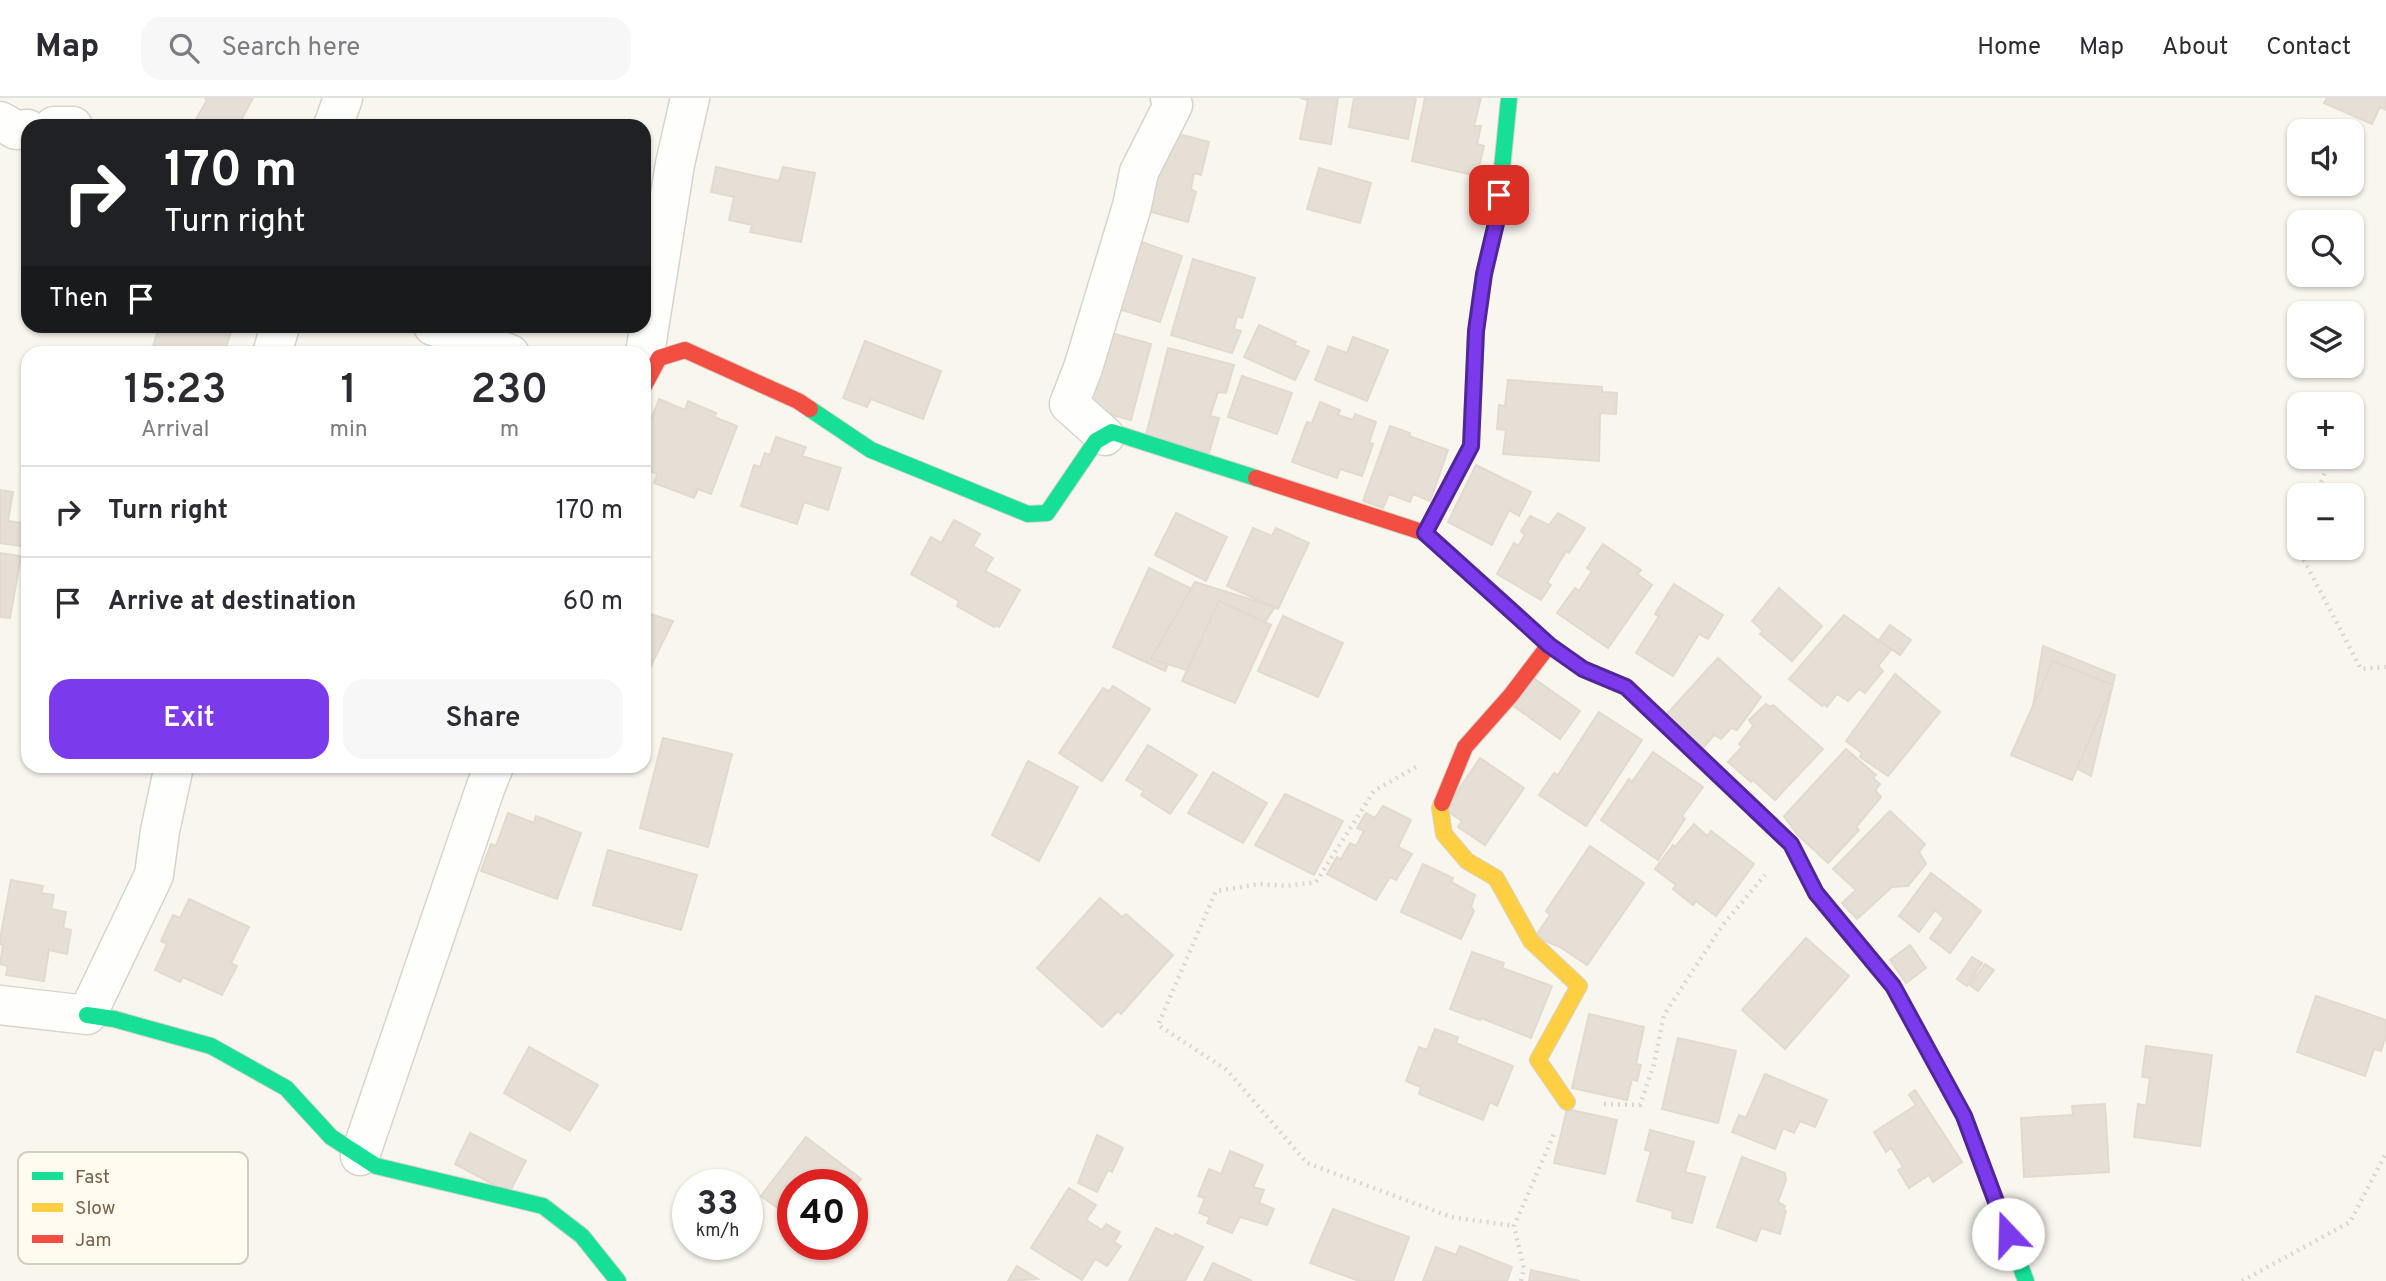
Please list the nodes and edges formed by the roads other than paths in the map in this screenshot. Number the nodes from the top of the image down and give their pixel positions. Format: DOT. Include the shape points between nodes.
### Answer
graph roads {
  1 [pos="343,98"];
  2 [pos="690,98"];
  3 [pos="1170,98"];
  4 [pos="1509,98"];
  5 [pos="336,119"];
  6 [pos="0,121"];
  7 [pos="21,130"];
  8 [pos="651,316"];
  9 [pos="452,333"];
  10 [pos="488,346"];
  11 [pos="651,373"];
  12 [pos="1105,436"];
  13 [pos="1425,533"];
  14 [pos="1549,645"];
  15 [pos="172,773"];
  16 [pos="491,773"];
  17 [pos="0,1005"];
  18 [pos="87,1015"];
  19 [pos="1567,1102"];
  20 [pos="360,1156"];
  21 [pos="618,1281"];
  22 [pos="2026,1281"];
  1 -- 5 [label="street"];
  2 -- 8 [label="street"];
  3 -- 12 [label="street" via="1173,105 1139,172 1069,404"];
  4 -- 13 [label="street" via="1497,219 1476,331 1471,446"];
  6 -- 7 [label="street"];
  9 -- 10 [label="street"];
  11 -- 12 [label="street" via="659,359 685,350 797,401 871,450 1028,514 1047,513 1096,441"];
  12 -- 13 [label="street" via="1112,432"];
  13 -- 14 [label="street"];
  14 -- 19 [label="street" via="1465,747 1440,808 1444,834 1467,860 1496,878 1531,941 1578,986 1538,1060"];
  14 -- 22 [label="street" via="1583,669 1626,687 1791,844 1816,893 1893,986 1964,1116"];
  15 -- 18 [label="street" via="154,875"];
  16 -- 20 [label="street"];
  17 -- 18 [label="street"];
  18 -- 20 [label="street" via="211,1046 286,1088 331,1137"];
  20 -- 21 [label="street" via="376,1166 543,1206 582,1236"];
}
